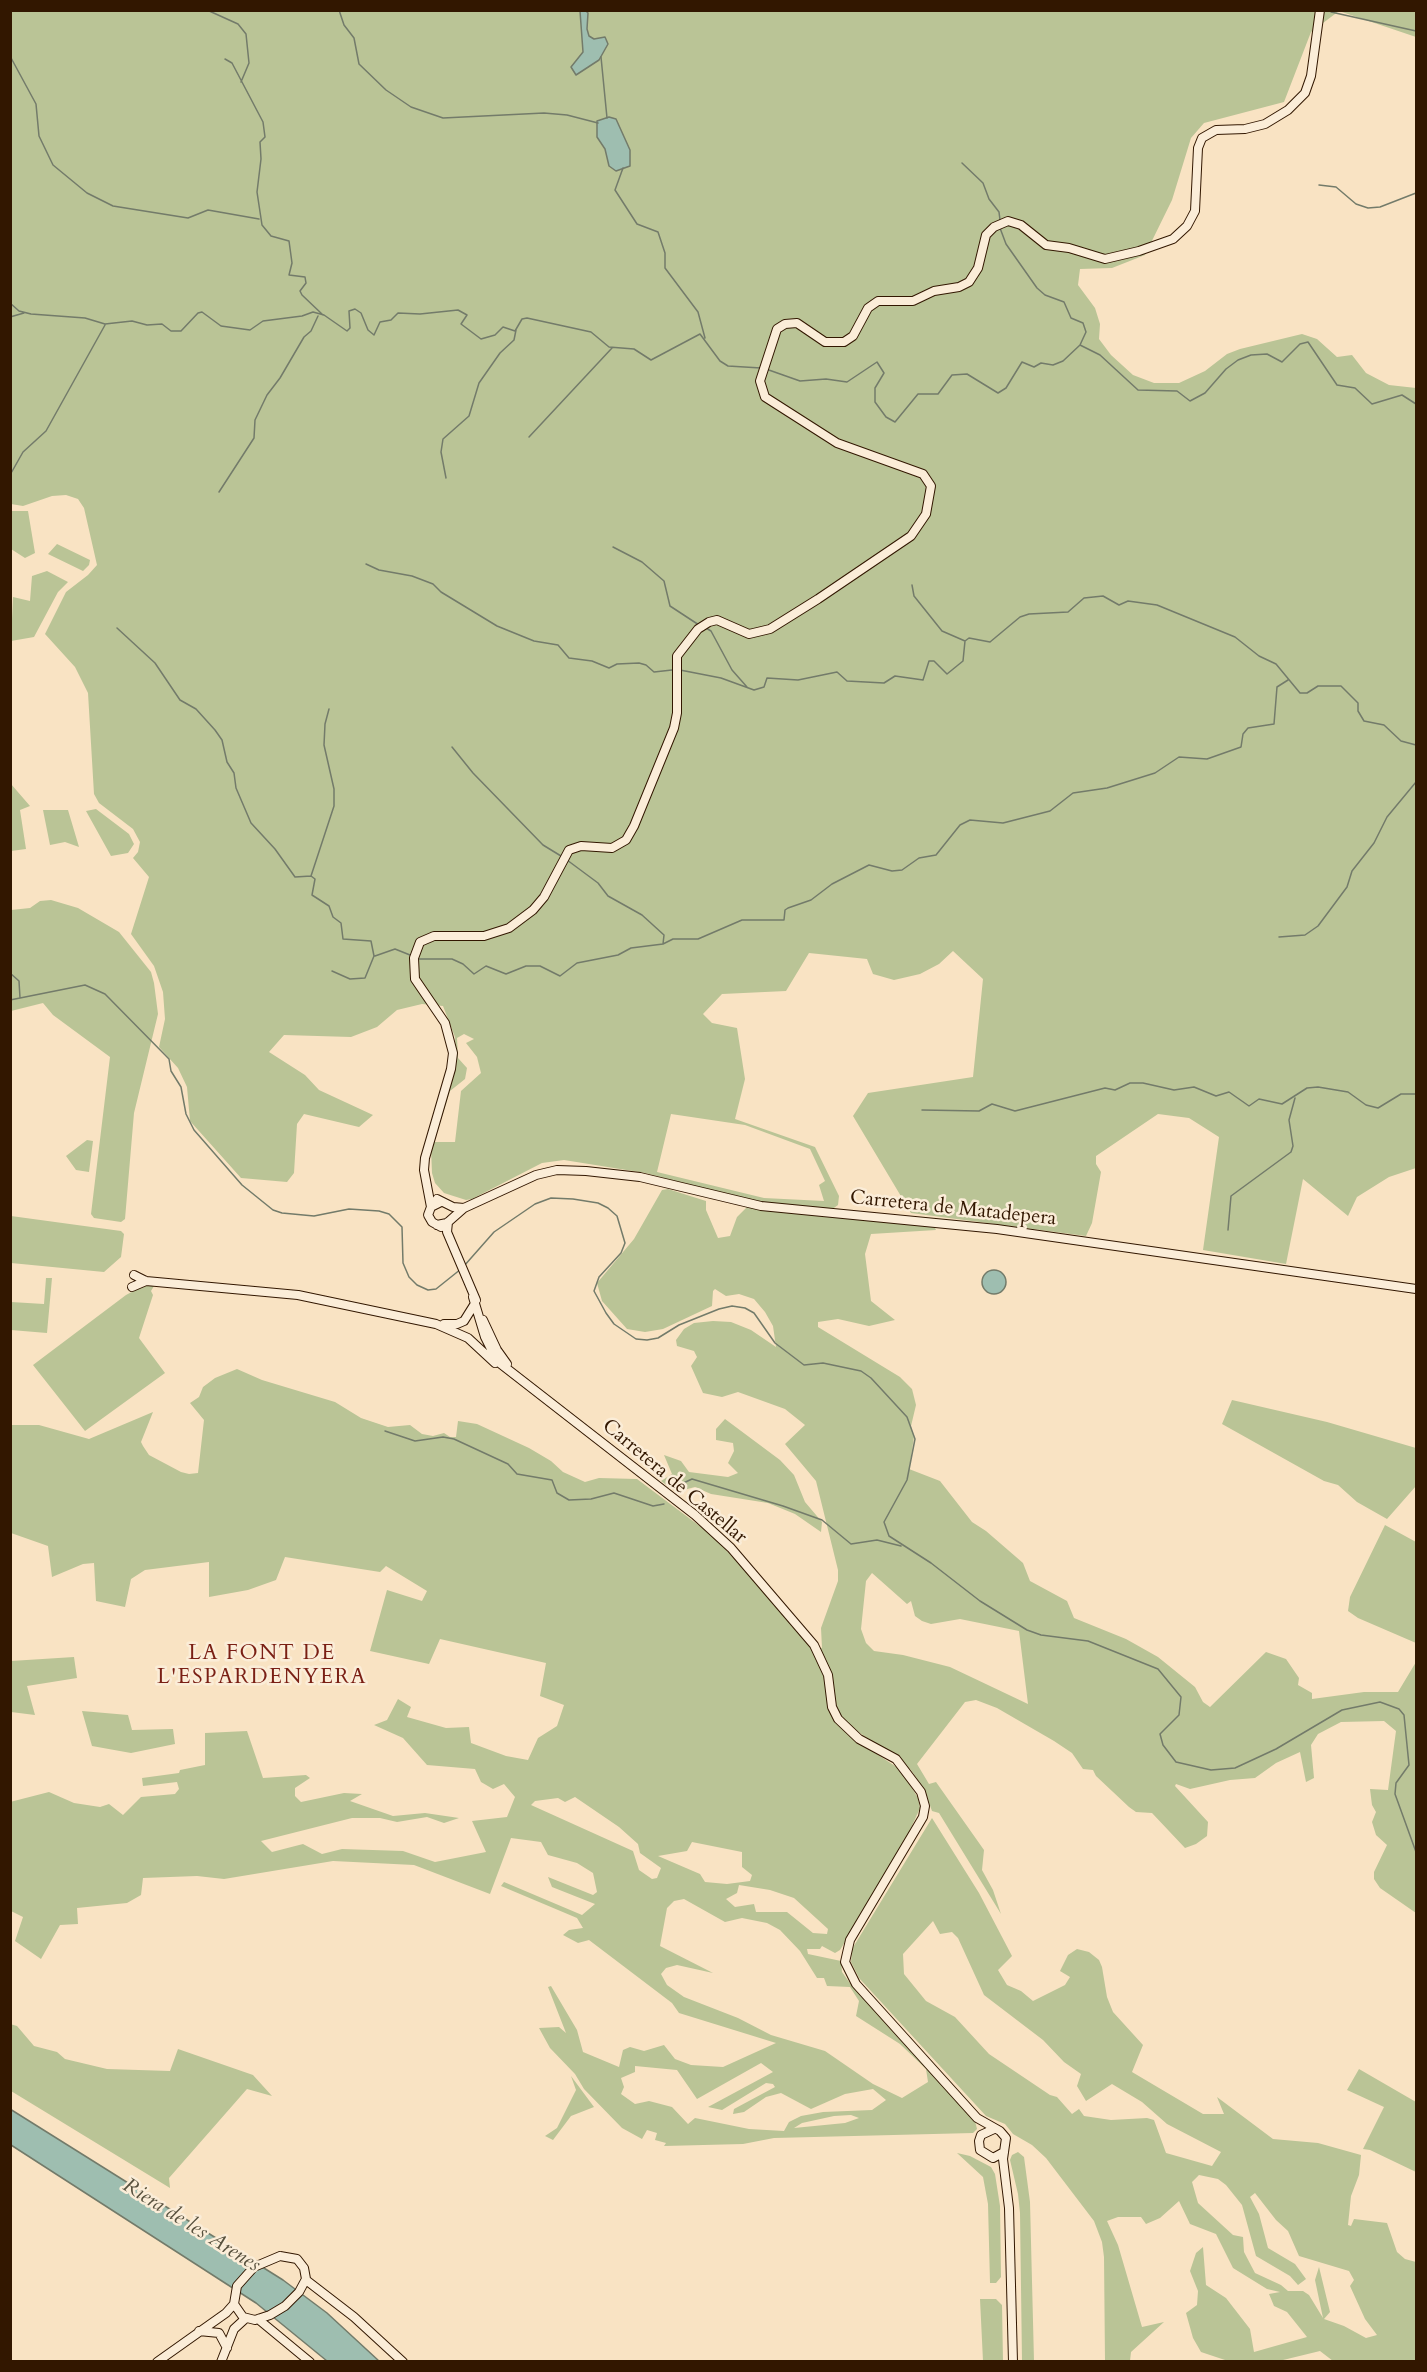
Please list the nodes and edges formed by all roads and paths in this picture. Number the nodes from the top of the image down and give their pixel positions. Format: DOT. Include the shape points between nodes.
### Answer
graph roads {
  1 [pos="1320,10"];
  2 [pos="428,1189"];
  3 [pos="443,1203"];
  4 [pos="431,1207"];
  5 [pos="464,1208"];
  6 [pos="449,1219"];
  7 [pos="437,1225"];
  8 [pos="448,1235"];
  9 [pos="134,1275"];
  10 [pos="146,1281"];
  11 [pos="132,1287"];
  12 [pos="1416,1289"];
  13 [pos="474,1301"];
  14 [pos="482,1317"];
  15 [pos="436,1324"];
  16 [pos="473,1342"];
  17 [pos="487,1343"];
  18 [pos="506,1368"];
  19 [pos="516,1375"];
  20 [pos="977,2118"];
  21 [pos="996,2130"];
  22 [pos="981,2135"];
  23 [pos="1005,2152"];
  24 [pos="993,2158"];
  25 [pos="1005,2176"];
  26 [pos="305,2282"];
  27 [pos="234,2304"];
  28 [pos="246,2318"];
  29 [pos="262,2318"];
  30 [pos="199,2331"];
  31 [pos="227,2348"];
  32 [pos="400,2359"];
  33 [pos="157,2361"];
  34 [pos="221,2361"];
  35 [pos="310,2361"];
  36 [pos="1013,2361"];
  1 -- 2 [label="street" via="1305,93 1288,110 1265,124 1216,130 1202,138 1198,148 1195,211 1173,239 1105,259 1046,245 1012,222 994,226 984,240 975,274 962,286 934,291 913,301 878,301 868,308 854,336 839,343 825,342 797,323 785,324 775,333 760,385 762,393 773,404 837,443 923,474 931,486 926,514 914,533 770,629 749,634 722,621 701,627 679,652 674,728 630,835 612,848 577,846 563,857 544,897 519,921 484,936 430,936 417,946 415,979 445,1023 453,1053 425,1158"];
  2 -- 3 [label="street"];
  2 -- 4 [label="street"];
  3 -- 4 [label="street"];
  3 -- 5 [label="street"];
  3 -- 6 [label="street" via="451,1209"];
  4 -- 7 [label="street" via="429,1219"];
  5 -- 6 [label="street, Carretera de Matadepera"];
  5 -- 12 [label="street, Carretera de Matadepera" via="547,1171 586,1171 640,1177 761,1206 997,1229"];
  6 -- 7 [label="street"];
  6 -- 8 [label="street"];
  7 -- 8 [label="street"];
  8 -- 13 [label="street"];
  9 -- 10 [label="street"];
  10 -- 11 [label="street"];
  10 -- 15 [label="street" via="298,1295"];
  13 -- 14 [label="street, Carretera de Castellar"];
  13 -- 15 [label="street" via="462,1322"];
  13 -- 17 [label="street, Carretera de Castellar"];
  14 -- 17 [label="street"];
  14 -- 19 [label="street, Carretera de Castellar" via="497,1350"];
  15 -- 16 [label="street"];
  16 -- 17 [label="street"];
  16 -- 18 [label="street"];
  17 -- 18 [label="street, Carretera de Castellar" via="493,1356"];
  18 -- 19 [label="street, Carretera de Castellar"];
  19 -- 20 [label="street, Carretera de Castellar" via="731,1548 814,1645 828,1676 832,1707 838,1719 859,1739 896,1760 918,1787 924,1802 923,1817 850,1940 845,1962 856,1984"];
  20 -- 21 [label="street, Carretera de Castellar"];
  20 -- 22 [label="street, Carretera de Castellar"];
  21 -- 22 [label="street"];
  21 -- 23 [label="street" via="1006,2138"];
  22 -- 24 [label="street" via="980,2150"];
  23 -- 24 [label="street"];
  23 -- 25 [label="street"];
  24 -- 25 [label="street"];
  25 -- 36 [label="street"];
  26 -- 27 [label="street" via="297,2259 274,2258 254,2267 241,2280"];
  26 -- 29 [label="street" via="291,2301"];
  26 -- 32 [label="street" via="354,2317"];
  27 -- 28 [label="street"];
  27 -- 30 [label="street"];
  28 -- 29 [label="street"];
  28 -- 31 [label="street" via="236,2327"];
  29 -- 35 [label="street"];
  30 -- 31 [label="street" via="219,2333"];
  30 -- 33 [label="street"];
  31 -- 34 [label="street"];
}
